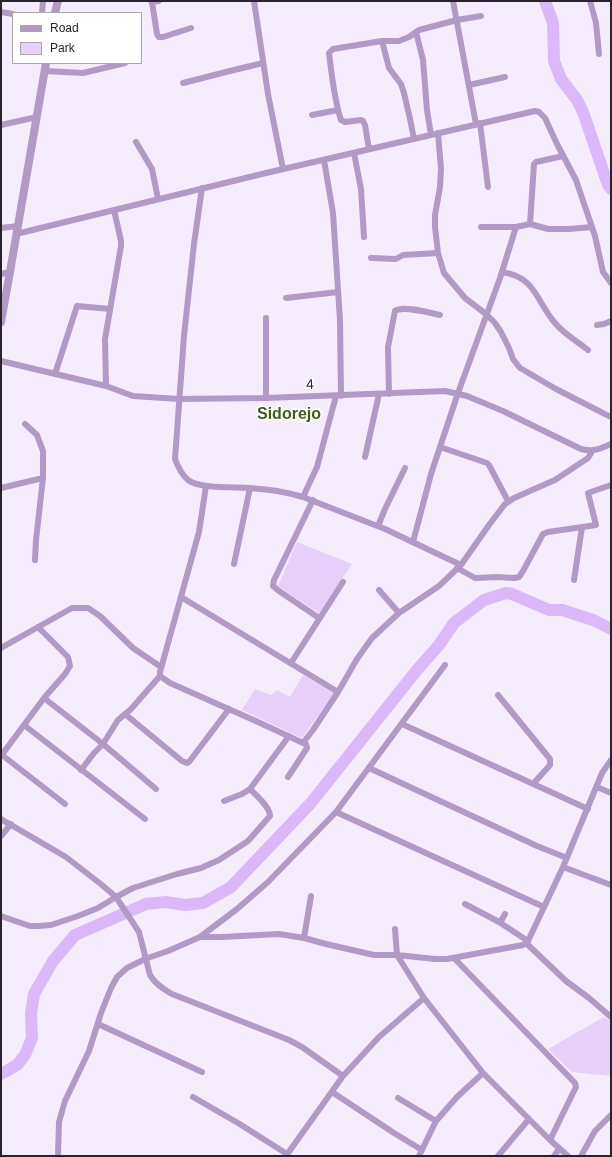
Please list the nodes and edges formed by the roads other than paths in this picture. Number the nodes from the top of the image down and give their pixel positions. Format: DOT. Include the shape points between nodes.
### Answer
graph roads {
  1 [pos="43,1"];
  2 [pos="58,1"];
  3 [pos="159,1"];
  4 [pos="254,1"];
  5 [pos="453,1"];
  6 [pos="590,1"];
  7 [pos="152,2"];
  8 [pos="1,12"];
  9 [pos="42,12"];
  10 [pos="55,12"];
  11 [pos="12,14"];
  12 [pos="481,16"];
  13 [pos="457,20"];
  14 [pos="191,28"];
  15 [pos="416,32"];
  16 [pos="382,41"];
  17 [pos="599,54"];
  18 [pos="263,63"];
  19 [pos="121,64"];
  20 [pos="45,67"];
  21 [pos="505,77"];
  22 [pos="183,83"];
  23 [pos="469,85"];
  24 [pos="338,110"];
  25 [pos="312,115"];
  26 [pos="37,117"];
  27 [pos="478,124"];
  28 [pos="1,125"];
  29 [pos="438,133"];
  30 [pos="431,135"];
  31 [pos="414,139"];
  32 [pos="136,142"];
  33 [pos="369,149"];
  34 [pos="354,153"];
  35 [pos="563,156"];
  36 [pos="324,160"];
  37 [pos="283,169"];
  38 [pos="488,187"];
  39 [pos="202,188"];
  40 [pos="158,199"];
  41 [pos="114,210"];
  42 [pos="530,224"];
  43 [pos="481,227"];
  44 [pos="592,227"];
  45 [pos="1,228"];
  46 [pos="516,228"];
  47 [pos="17,230"];
  48 [pos="364,237"];
  49 [pos="438,253"];
  50 [pos="371,258"];
  51 [pos="10,272"];
  52 [pos="502,272"];
  53 [pos="1,274"];
  54 [pos="611,283"];
  55 [pos="338,292"];
  56 [pos="286,298"];
  57 [pos="110,308"];
  58 [pos="486,314"];
  59 [pos="440,315"];
  60 [pos="266,318"];
  61 [pos="1,320"];
  62 [pos="611,321"];
  63 [pos="597,325"];
  64 [pos="588,350"];
  65 [pos="1,361"];
  66 [pos="55,374"];
  67 [pos="106,386"];
  68 [pos="458,393"];
  69 [pos="379,394"];
  70 [pos="389,394"];
  71 [pos="338,396"];
  72 [pos="266,398"];
  73 [pos="179,399"];
  74 [pos="611,417"];
  75 [pos="25,424"];
  76 [pos="611,444"];
  77 [pos="440,446"];
  78 [pos="593,450"];
  79 [pos="365,457"];
  80 [pos="405,468"];
  81 [pos="43,478"];
  82 [pos="611,485"];
  83 [pos="206,486"];
  84 [pos="1,488"];
  85 [pos="250,488"];
  86 [pos="303,497"];
  87 [pos="313,500"];
  88 [pos="508,501"];
  89 [pos="378,526"];
  90 [pos="582,527"];
  91 [pos="413,542"];
  92 [pos="35,560"];
  93 [pos="234,564"];
  94 [pos="459,567"];
  95 [pos="574,580"];
  96 [pos="342,582"];
  97 [pos="379,590"];
  98 [pos="181,597"];
  99 [pos="399,614"];
  100 [pos="319,618"];
  101 [pos="38,626"];
  102 [pos="1,648"];
  103 [pos="291,663"];
  104 [pos="445,665"];
  105 [pos="161,667"];
  106 [pos="160,676"];
  107 [pos="338,692"];
  108 [pos="498,695"];
  109 [pos="44,698"];
  110 [pos="228,709"];
  111 [pos="125,714"];
  112 [pos="402,724"];
  113 [pos="24,725"];
  114 [pos="289,736"];
  115 [pos="303,743"];
  116 [pos="103,744"];
  117 [pos="1,756"];
  118 [pos="611,760"];
  119 [pos="369,768"];
  120 [pos="81,770"];
  121 [pos="288,777"];
  122 [pos="533,784"];
  123 [pos="597,787"];
  124 [pos="156,789"];
  125 [pos="250,789"];
  126 [pos="611,793"];
  127 [pos="224,801"];
  128 [pos="65,804"];
  129 [pos="588,809"];
  130 [pos="336,812"];
  131 [pos="1,819"];
  132 [pos="145,819"];
  133 [pos="11,824"];
  134 [pos="1,836"];
  135 [pos="567,858"];
  136 [pos="563,867"];
  137 [pos="611,885"];
  138 [pos="311,896"];
  139 [pos="117,899"];
  140 [pos="465,904"];
  141 [pos="544,907"];
  142 [pos="505,914"];
  143 [pos="1,916"];
  144 [pos="501,923"];
  145 [pos="395,929"];
  146 [pos="200,937"];
  147 [pos="304,938"];
  148 [pos="527,942"];
  149 [pos="397,955"];
  150 [pos="454,958"];
  151 [pos="145,959"];
  152 [pos="424,998"];
  153 [pos="611,1017"];
  154 [pos="98,1024"];
  155 [pos="202,1072"];
  156 [pos="483,1073"];
  157 [pos="343,1076"];
  158 [pos="332,1092"];
  159 [pos="193,1097"];
  160 [pos="398,1098"];
  161 [pos="611,1115"];
  162 [pos="529,1119"];
  163 [pos="436,1121"];
  164 [pos="550,1140"];
  165 [pos="559,1149"];
  166 [pos="422,1150"];
  167 [pos="286,1155"];
  168 [pos="58,1156"];
  169 [pos="419,1156"];
  170 [pos="498,1156"];
  171 [pos="554,1156"];
  172 [pos="568,1156"];
  173 [pos="581,1156"];
  1 -- 9 [label="street"];
  2 -- 10 [label="street"];
  3 -- 7 [label="street"];
  4 -- 18 [label="street"];
  5 -- 13 [label="street"];
  6 -- 17 [label="street" via="596,23"];
  7 -- 14 [label="street" via="159,37"];
  8 -- 11 [label="street"];
  12 -- 13 [label="street"];
  13 -- 15 [label="street"];
  13 -- 23 [label="street"];
  15 -- 16 [label="street" via="399,41"];
  15 -- 30 [label="street" via="423,60"];
  16 -- 24 [label="street" via="330,51"];
  16 -- 31 [label="street" via="389,68 401,84 404,93"];
  18 -- 22 [label="street"];
  18 -- 37 [label="street"];
  19 -- 20 [label="street" via="83,73"];
  20 -- 26 [label="street"];
  21 -- 23 [label="street"];
  23 -- 27 [label="street"];
  24 -- 25 [label="street"];
  24 -- 33 [label="street" via="342,122 363,121"];
  26 -- 28 [label="street"];
  26 -- 47 [label="street"];
  27 -- 29 [label="street"];
  27 -- 35 [label="street" via="539,112 545,118"];
  27 -- 38 [label="street"];
  29 -- 30 [label="street"];
  29 -- 49 [label="street" via="441,169 435,215"];
  30 -- 31 [label="street"];
  31 -- 33 [label="street"];
  32 -- 40 [label="street" via="152,169"];
  33 -- 34 [label="street"];
  34 -- 36 [label="street"];
  34 -- 48 [label="street" via="361,189"];
  35 -- 42 [label="street" via="534,164"];
  35 -- 44 [label="street" via="579,187"];
  36 -- 37 [label="street"];
  36 -- 55 [label="street" via="333,213"];
  37 -- 39 [label="street"];
  39 -- 40 [label="street"];
  39 -- 73 [label="street" via="185,321"];
  40 -- 41 [label="street"];
  41 -- 47 [label="street"];
  41 -- 57 [label="street" via="121,246"];
  42 -- 44 [label="street" via="548,229"];
  42 -- 46 [label="street"];
  43 -- 46 [label="street"];
  44 -- 54 [label="street" via="603,272"];
  45 -- 47 [label="street"];
  46 -- 52 [label="street"];
  47 -- 51 [label="street"];
  49 -- 50 [label="street" via="403,255 396,259"];
  49 -- 58 [label="street" via="444,273 465,298"];
  51 -- 53 [label="street"];
  51 -- 61 [label="street"];
  52 -- 58 [label="street"];
  52 -- 64 [label="street" via="517,275 528,284 554,322"];
  55 -- 56 [label="street"];
  55 -- 71 [label="street"];
  57 -- 66 [label="street" via="77,306"];
  57 -- 67 [label="street" via="105,339"];
  58 -- 68 [label="street"];
  58 -- 74 [label="street" via="501,332 513,360 520,368"];
  59 -- 70 [label="street" via="408,309 395,311 388,347"];
  60 -- 72 [label="street"];
  62 -- 63 [label="street"];
  65 -- 66 [label="street, 4"];
  66 -- 67 [label="street, 4"];
  67 -- 73 [label="street, 4" via="133,396"];
  68 -- 70 [label="street, 4" via="445,391"];
  68 -- 77 [label="street"];
  68 -- 78 [label="street, 4" via="503,411 581,449"];
  69 -- 70 [label="street, 4"];
  69 -- 71 [label="street, 4"];
  69 -- 79 [label="street"];
  71 -- 72 [label="street, 4"];
  71 -- 86 [label="street" via="317,467"];
  72 -- 73 [label="street, 4"];
  73 -- 83 [label="street" via="175,459 180,471 188,480"];
  75 -- 81 [label="street" via="37,435 43,451"];
  76 -- 78 [label="street"];
  77 -- 88 [label="street" via="487,463"];
  77 -- 91 [label="street"];
  78 -- 88 [label="street" via="588,458 555,480"];
  80 -- 89 [label="street"];
  81 -- 84 [label="street"];
  81 -- 92 [label="street"];
  82 -- 90 [label="street" via="588,492 597,524"];
  83 -- 85 [label="street"];
  83 -- 98 [label="street" via="199,532"];
  85 -- 86 [label="street"];
  85 -- 93 [label="street"];
  86 -- 87 [label="street"];
  87 -- 89 [label="street"];
  87 -- 100 [label="street" via="273,586"];
  88 -- 94 [label="street"];
  89 -- 91 [label="street"];
  90 -- 94 [label="street" via="542,534 519,577 475,578"];
  90 -- 95 [label="street"];
  91 -- 94 [label="street"];
  94 -- 99 [label="street" via="439,586"];
  96 -- 100 [label="street"];
  97 -- 99 [label="street"];
  98 -- 103 [label="street"];
  98 -- 105 [label="street"];
  99 -- 107 [label="street" via="372,638"];
  100 -- 103 [label="street"];
  101 -- 102 [label="street"];
  101 -- 105 [label="street" via="72,608 88,608 133,648"];
  101 -- 109 [label="street" via="70,662 65,674"];
  103 -- 107 [label="street"];
  104 -- 112 [label="street"];
  105 -- 106 [label="street"];
  106 -- 110 [label="street"];
  106 -- 111 [label="street"];
  107 -- 115 [label="street"];
  108 -- 122 [label="street" via="550,759 550,765"];
  109 -- 113 [label="street"];
  109 -- 116 [label="street"];
  110 -- 111 [label="street" via="187,763"];
  110 -- 114 [label="street"];
  111 -- 116 [label="street" via="118,720"];
  112 -- 119 [label="street"];
  112 -- 122 [label="street"];
  113 -- 117 [label="street"];
  113 -- 120 [label="street"];
  114 -- 115 [label="street"];
  114 -- 125 [label="street"];
  115 -- 121 [label="street" via="307,748"];
  116 -- 120 [label="street"];
  116 -- 124 [label="street"];
  117 -- 128 [label="street"];
  118 -- 123 [label="street" via="602,773"];
  119 -- 130 [label="street"];
  119 -- 135 [label="street"];
  120 -- 132 [label="street"];
  122 -- 129 [label="street"];
  123 -- 126 [label="street"];
  123 -- 129 [label="street"];
  125 -- 127 [label="street"];
  125 -- 139 [label="street" via="271,814 248,841 219,860 201,868 139,886"];
  129 -- 135 [label="street"];
  130 -- 141 [label="street"];
  130 -- 146 [label="street" via="268,882"];
  131 -- 133 [label="street"];
  133 -- 134 [label="street"];
  133 -- 139 [label="street" via="66,857"];
  135 -- 136 [label="street"];
  136 -- 137 [label="street"];
  136 -- 141 [label="street"];
  138 -- 147 [label="street"];
  139 -- 143 [label="street" via="51,925 30,926"];
  139 -- 151 [label="street" via="139,932"];
  140 -- 144 [label="street"];
  141 -- 148 [label="street"];
  142 -- 144 [label="street"];
  144 -- 148 [label="street"];
  145 -- 149 [label="street"];
  146 -- 147 [label="street" via="279,934"];
  146 -- 151 [label="street"];
  147 -- 149 [label="street" via="374,955"];
  148 -- 150 [label="street" via="515,948"];
  148 -- 153 [label="street" via="566,981"];
  149 -- 150 [label="street"];
  149 -- 152 [label="street"];
  150 -- 164 [label="street" via="576,1083"];
  151 -- 154 [label="street" via="127,968 117,977"];
  151 -- 157 [label="street" via="152,980 160,988 290,1040"];
  152 -- 156 [label="street"];
  152 -- 157 [label="street" via="380,1037"];
  154 -- 155 [label="street"];
  154 -- 168 [label="street" via="89,1051 64,1101 59,1122"];
  156 -- 162 [label="street"];
  156 -- 163 [label="street"];
  157 -- 158 [label="street"];
  158 -- 166 [label="street"];
  158 -- 167 [label="street"];
  159 -- 167 [label="street"];
  160 -- 163 [label="street"];
  161 -- 173 [label="street" via="595,1131"];
  162 -- 164 [label="street"];
  162 -- 170 [label="street"];
  163 -- 166 [label="street"];
  164 -- 165 [label="street"];
  165 -- 171 [label="street"];
  165 -- 172 [label="street"];
  166 -- 169 [label="street"];
}
